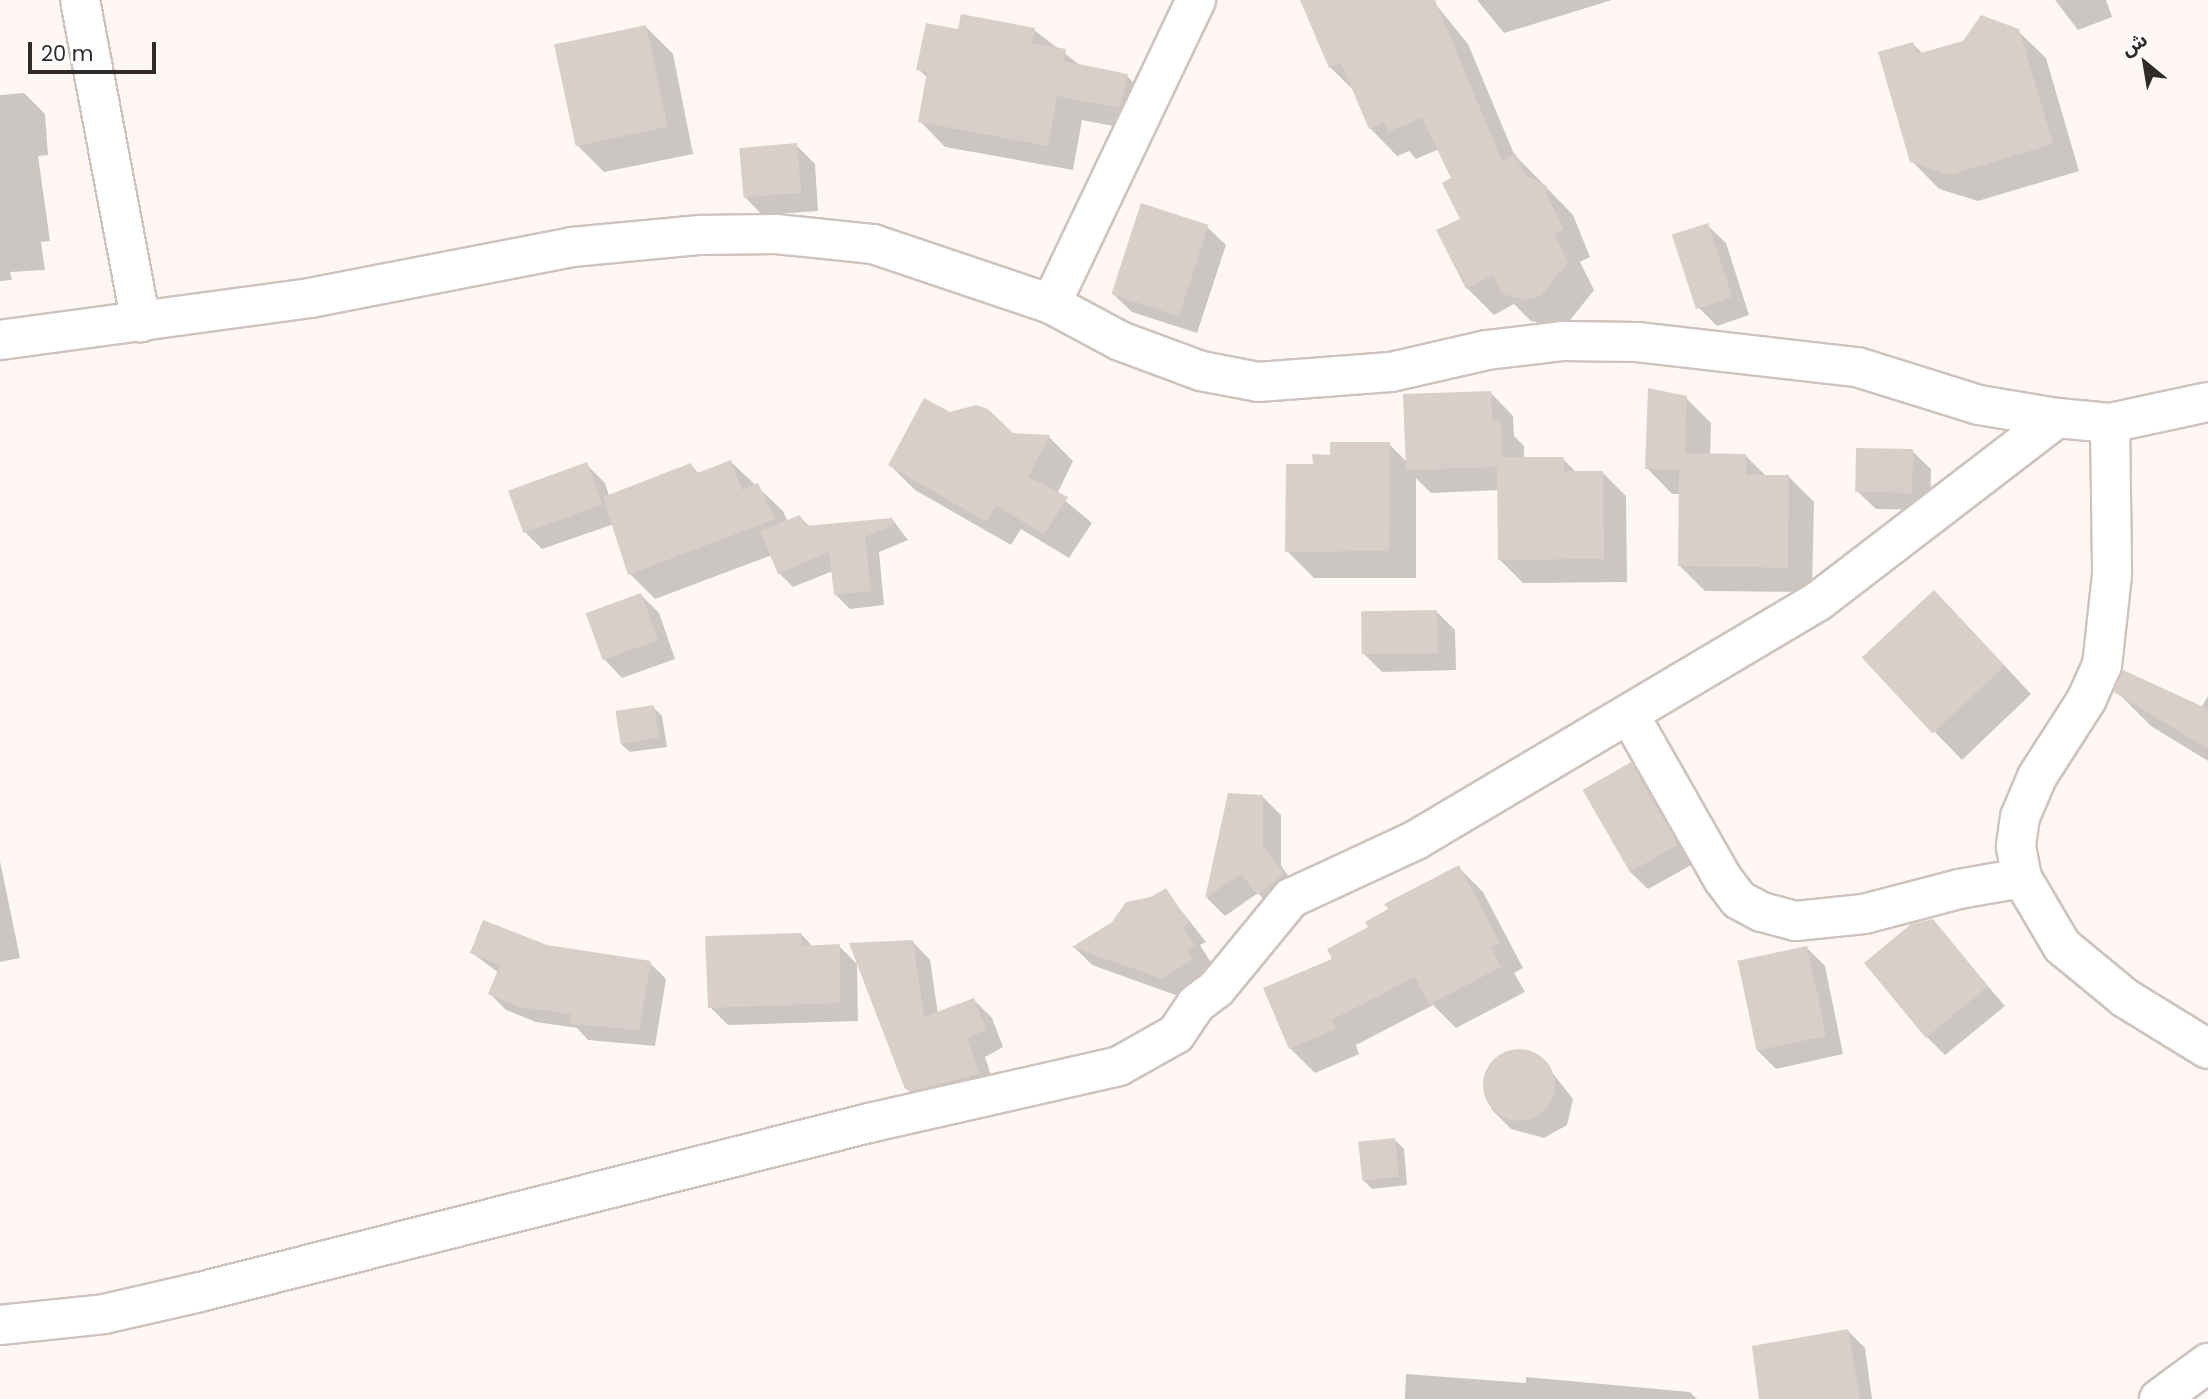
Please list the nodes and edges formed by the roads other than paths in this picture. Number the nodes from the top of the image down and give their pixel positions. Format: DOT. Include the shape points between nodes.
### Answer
graph roads {
  1 [pos="80,0"];
  2 [pos="1196,0"];
  3 [pos="1051,304"];
  4 [pos="141,322"];
  5 [pos="0,341"];
  6 [pos="2208,402"];
  7 [pos="2057,418"];
  8 [pos="2110,423"];
  9 [pos="1630,716"];
  10 [pos="2022,878"];
  11 [pos="2208,1049"];
  12 [pos="0,1325"];
  13 [pos="2208,1363"];
  14 [pos="2159,1399"];
  1 -- 4 [label="street"];
  2 -- 3 [label="street"];
  3 -- 4 [label="street" via="873,244 776,234 700,235 572,247 310,298"];
  3 -- 7 [label="street" via="1120,341 1190,367 1258,382 1391,372 1487,350 1563,341 1637,342 1857,367 1979,405"];
  4 -- 5 [label="street"];
  6 -- 8 [label="street"];
  7 -- 8 [label="street"];
  7 -- 9 [label="street" via="1817,602"];
  8 -- 10 [label="street" via="2112,575 2102,665 2020,817 2016,847"];
  9 -- 10 [label="street" via="1723,878 1740,900 1762,912 1796,921 1864,914 1959,888"];
  9 -- 12 [label="street" via="1416,840 1291,898 1217,988 1196,1003 1176,1034 1119,1066 869,1123 104,1314"];
  10 -- 11 [label="street" via="2062,946 2125,998"];
  13 -- 14 [label="street"];
}
